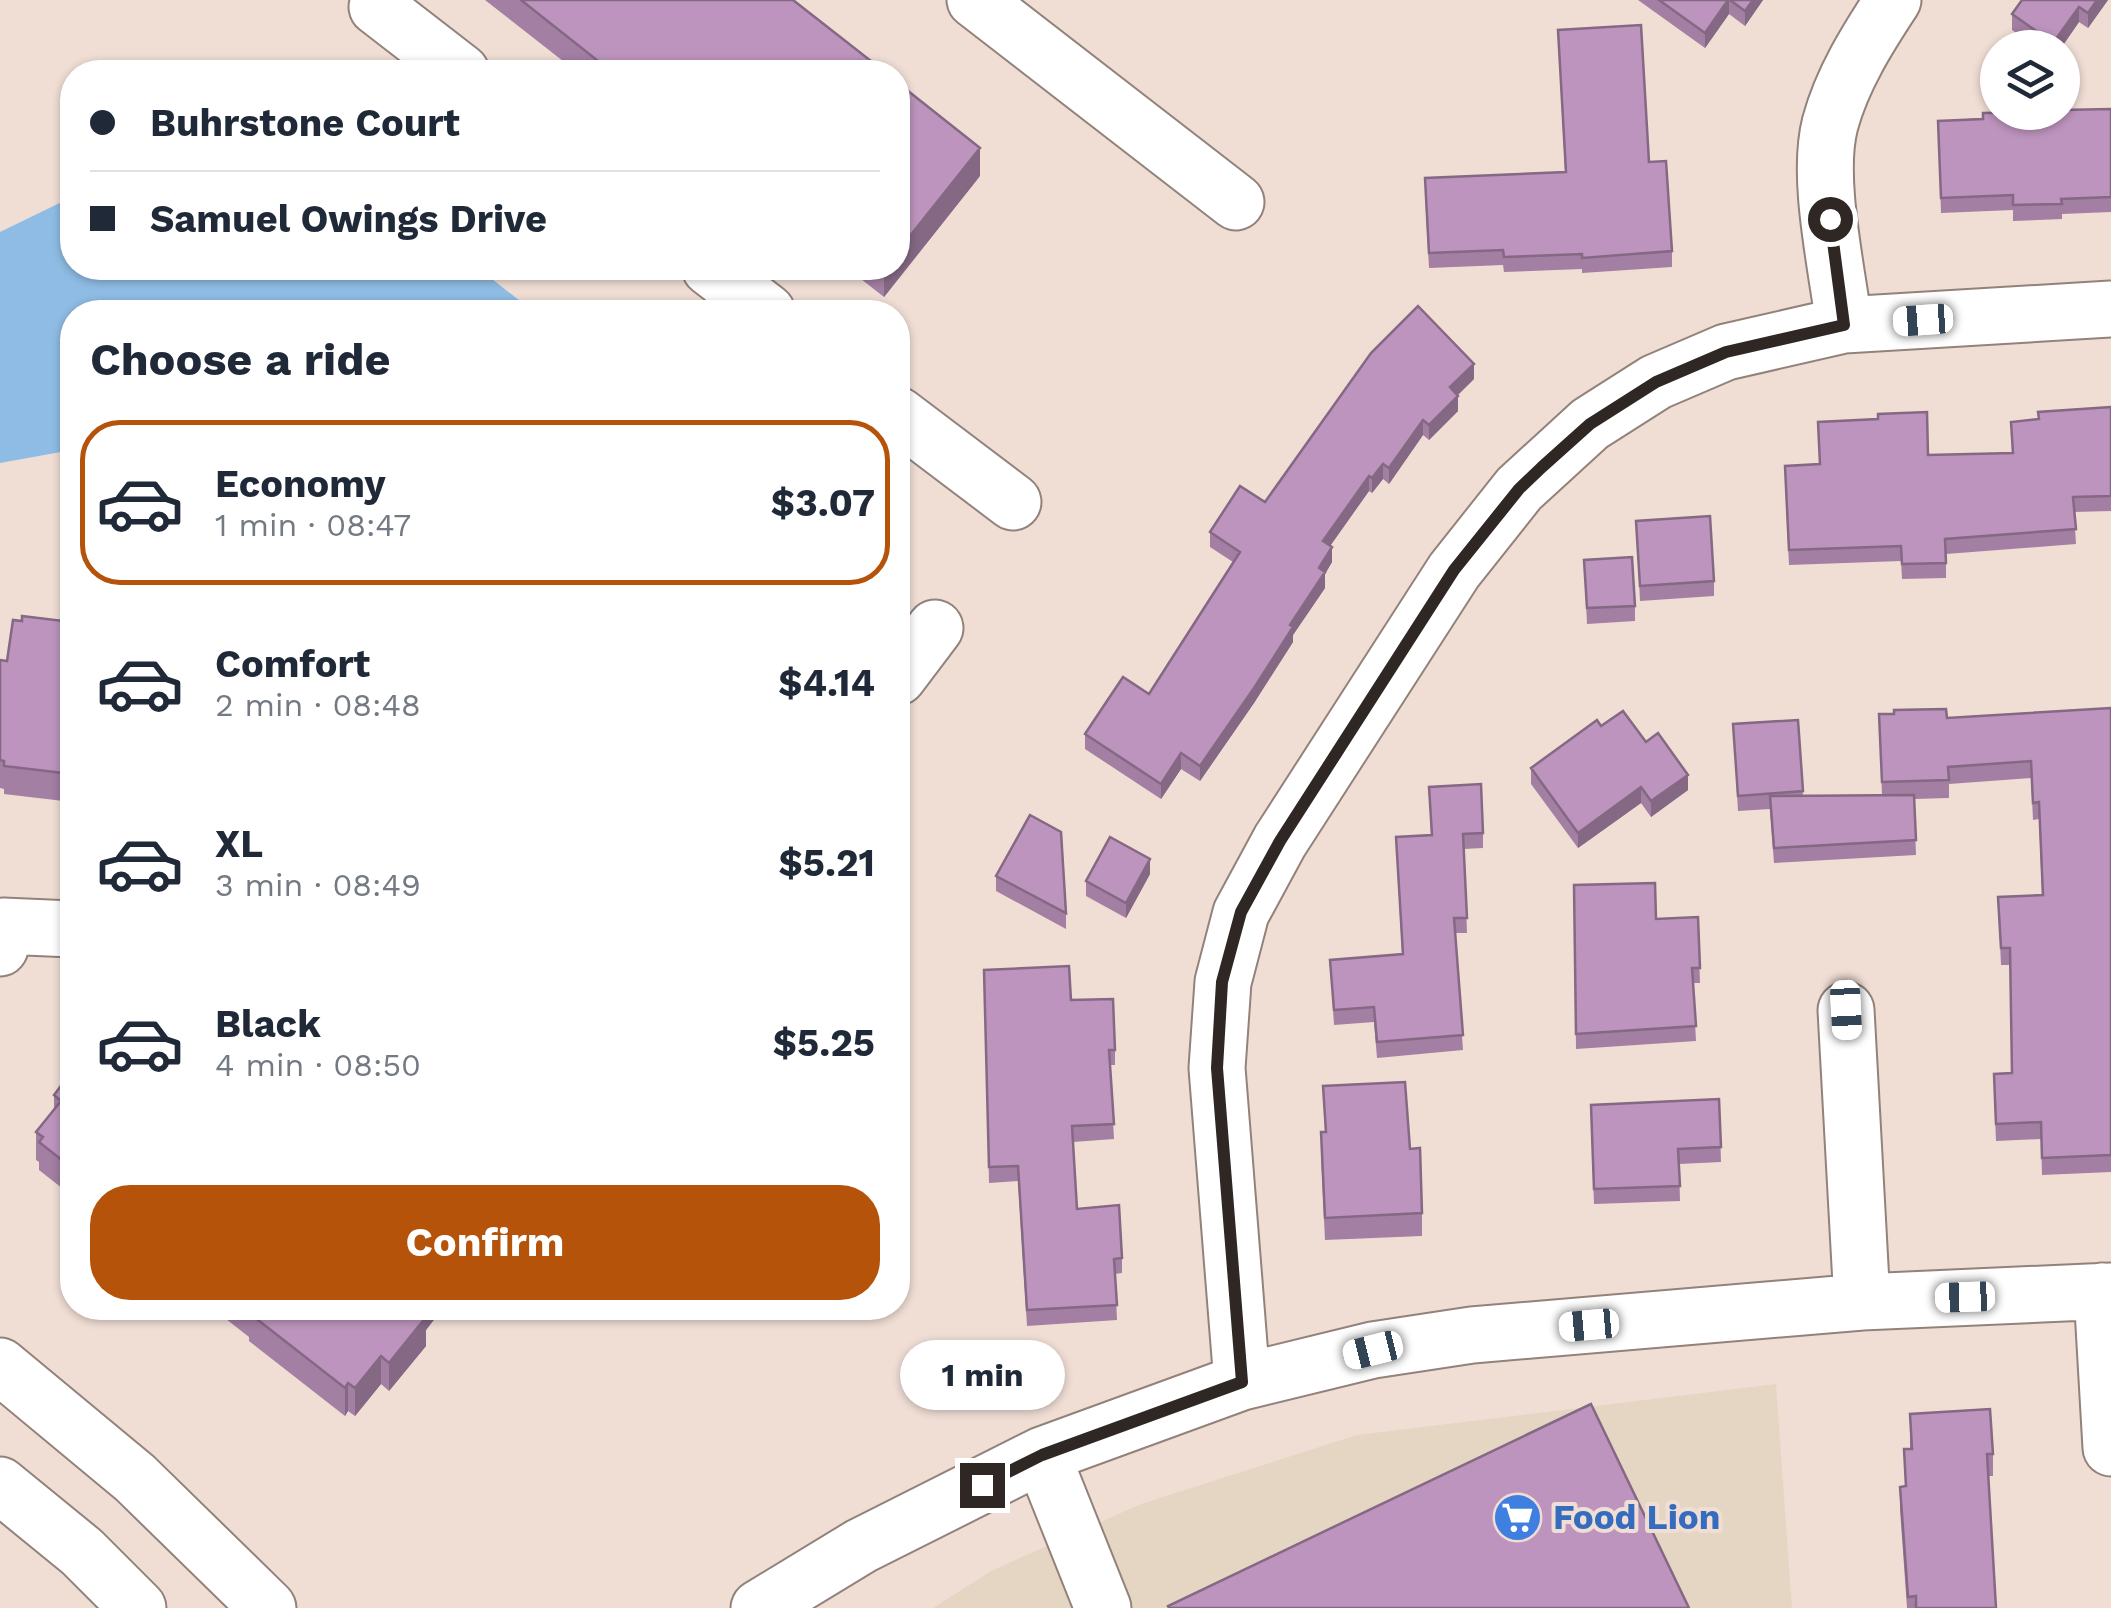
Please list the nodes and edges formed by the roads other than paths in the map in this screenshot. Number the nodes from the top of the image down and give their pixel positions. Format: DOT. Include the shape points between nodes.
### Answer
graph roads {
  1 [pos="382,0"];
  2 [pos="974,0"];
  3 [pos="1894,0"];
  4 [pos="445,60"];
  5 [pos="1236,202"];
  6 [pos="726,280"];
  7 [pos="751,300"];
  8 [pos="2111,309"];
  9 [pos="1844,325"];
  10 [pos="910,424"];
  11 [pos="1013,502"];
  12 [pos="935,628"];
  13 [pos="910,661"];
  14 [pos="60,928"];
  15 [pos="0,948"];
  16 [pos="1846,1010"];
  17 [pos="2107,1291"];
  18 [pos="1862,1302"];
  19 [pos="0,1366"];
  20 [pos="1242,1382"];
  21 [pos="2111,1448"];
  22 [pos="1042,1455"];
  23 [pos="0,1485"];
  24 [pos="138,1608"];
  25 [pos="268,1608"];
  26 [pos="759,1608"];
  27 [pos="1103,1608"];
  1 -- 4 [label="street" via="377,7"];
  2 -- 5 [label="street"];
  3 -- 9 [label="street" via="1845,82 1829,127 1826,184"];
  6 -- 7 [label="street"];
  8 -- 9 [label="street"];
  9 -- 20 [label="street" via="1726,352 1656,382 1590,424 1519,489 1454,570 1280,841 1241,912 1222,982 1217,1068"];
  10 -- 11 [label="street"];
  12 -- 13 [label="street"];
  14 -- 15 [label="street" via="2,926"];
  16 -- 18 [label="street"];
  17 -- 18 [label="street"];
  17 -- 21 [label="street"];
  18 -- 20 [label="street" via="1472,1334"];
  19 -- 25 [label="street" via="135,1478"];
  20 -- 22 [label="street"];
  22 -- 26 [label="street" via="861,1546"];
  22 -- 27 [label="street"];
  23 -- 24 [label="street"];
}
